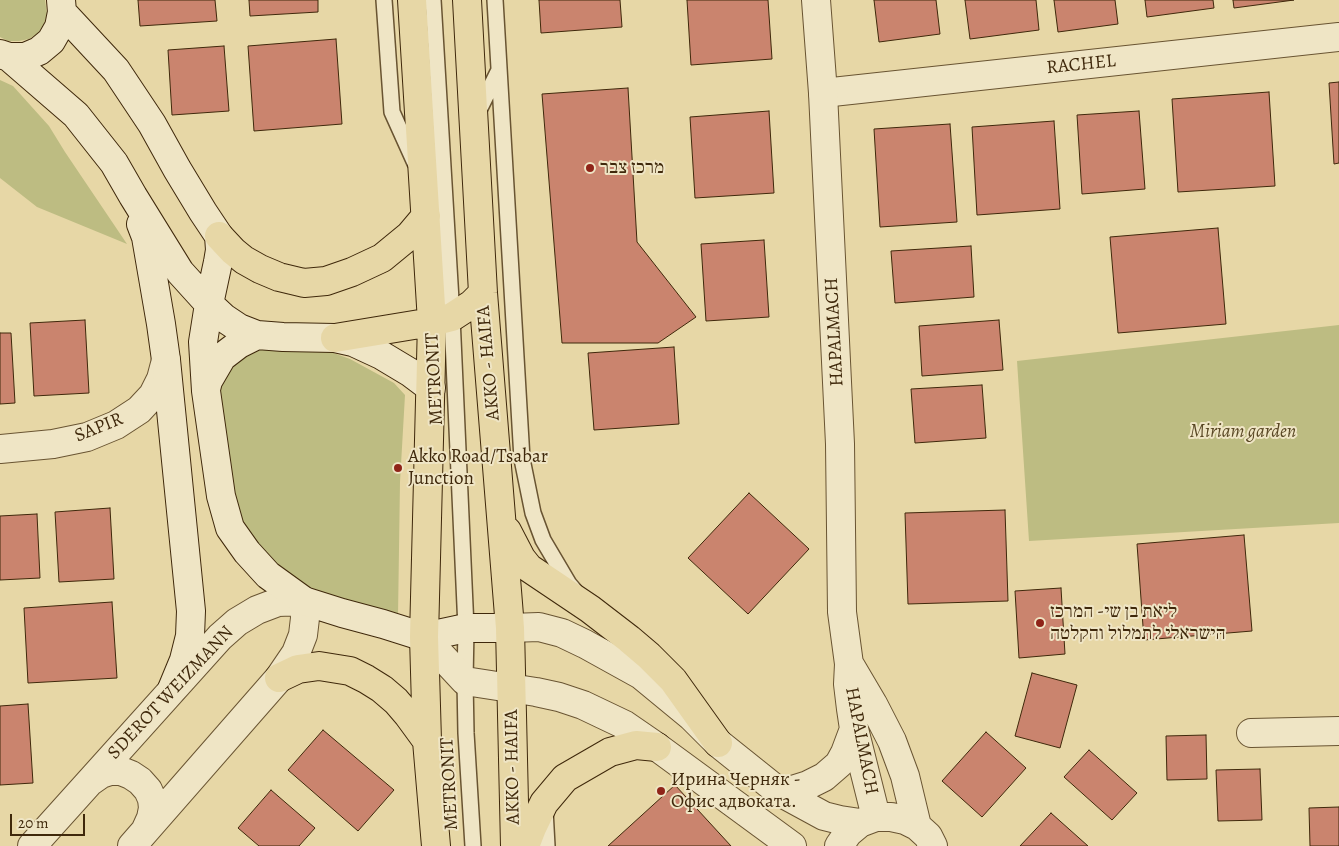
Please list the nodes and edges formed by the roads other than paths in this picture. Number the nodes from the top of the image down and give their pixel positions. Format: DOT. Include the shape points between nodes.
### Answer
graph roads {
  1 [pos="384,0"];
  2 [pos="412,0"];
  3 [pos="433,0"];
  4 [pos="467,0"];
  5 [pos="496,0"];
  6 [pos="816,0"];
  7 [pos="62,6"];
  8 [pos="1339,37"];
  9 [pos="4,56"];
  10 [pos="500,70"];
  11 [pos="824,93"];
  12 [pos="474,120"];
  13 [pos="424,185"];
  14 [pos="133,196"];
  15 [pos="426,216"];
  16 [pos="219,236"];
  17 [pos="484,293"];
  18 [pos="208,304"];
  19 [pos="442,320"];
  20 [pos="257,335"];
  21 [pos="336,338"];
  22 [pos="166,360"];
  23 [pos="431,388"];
  24 [pos="206,391"];
  25 [pos="0,449"];
  26 [pos="502,521"];
  27 [pos="304,601"];
  28 [pos="590,609"];
  29 [pos="466,628"];
  30 [pos="510,628"];
  31 [pos="424,637"];
  32 [pos="849,664"];
  33 [pos="279,678"];
  34 [pos="465,681"];
  35 [pos="172,689"];
  36 [pos="512,689"];
  37 [pos="854,729"];
  38 [pos="1339,731"];
  39 [pos="1251,733"];
  40 [pos="427,741"];
  41 [pos="718,743"];
  42 [pos="657,746"];
  43 [pos="89,782"];
  44 [pos="778,791"];
  45 [pos="544,803"];
  46 [pos="868,820"];
  47 [pos="139,838"];
  48 [pos="929,839"];
  49 [pos="32,846"];
  50 [pos="436,846"];
  51 [pos="473,846"];
  52 [pos="514,846"];
  53 [pos="525,846"];
  54 [pos="547,846"];
  55 [pos="792,846"];
  56 [pos="839,846"];
  1 -- 13 [label="lane" via="392,112"];
  2 -- 13 [label="highway"];
  3 -- 19 [label="lane, METRONIT"];
  4 -- 12 [label="highway, AKKO - HAIFA"];
  5 -- 10 [label="lane"];
  6 -- 11 [label="street, HAPALMACH"];
  7 -- 9 [label="street" via="59,27 51,41 24,57"];
  7 -- 16 [label="street" via="116,70"];
  8 -- 11 [label="street, RACHEL"];
  9 -- 14 [label="street" via="76,115 114,163"];
  10 -- 12 [label="lane"];
  10 -- 28 [label="lane" via="522,459 533,513 543,540 569,584"];
  11 -- 32 [label="street, HAPALMACH" via="840,444 842,612"];
  12 -- 17 [label="highway, AKKO - HAIFA"];
  13 -- 15 [label="highway"];
  14 -- 18 [label="street" via="180,272"];
  14 -- 22 [label="street" via="146,237"];
  15 -- 16 [label="highway" via="410,235 382,258 326,281 304,283 260,270 233,251"];
  15 -- 19 [label="highway"];
  16 -- 18 [label="street" via="220,250"];
  17 -- 19 [label="highway" via="472,304"];
  17 -- 26 [label="highway, AKKO - HAIFA"];
  18 -- 20 [label="street" via="239,328"];
  18 -- 24 [label="street" via="203,342"];
  19 -- 21 [label="highway"];
  19 -- 23 [label="highway"];
  19 -- 29 [label="lane, METRONIT"];
  20 -- 21 [label="street"];
  20 -- 24 [label="street" via="222,357"];
  21 -- 23 [label="street" via="381,355"];
  22 -- 25 [label="street, SAPIR" via="153,395 139,410 116,425 86,437 53,444"];
  22 -- 35 [label="street" via="191,610 190,636"];
  23 -- 31 [label="highway"];
  24 -- 27 [label="street" via="221,496 230,528 268,575"];
  26 -- 28 [label="highway" via="529,568"];
  26 -- 30 [label="highway, AKKO - HAIFA"];
  27 -- 31 [label="street"];
  27 -- 33 [label="street" via="302,635 296,653"];
  27 -- 35 [label="street, SDEROT WEIZMANN" via="278,602 237,622"];
  28 -- 41 [label="highway" via="636,645 673,680"];
  29 -- 30 [label="street"];
  29 -- 31 [label="street"];
  29 -- 34 [label="lane, METRONIT"];
  30 -- 36 [label="highway, AKKO - HAIFA"];
  30 -- 41 [label="street" via="539,627 585,644 641,675"];
  31 -- 34 [label="street"];
  31 -- 40 [label="highway"];
  32 -- 37 [label="street, HAPALMACH" via="848,684"];
  32 -- 48 [label="street, HAPALMACH" via="892,741"];
  33 -- 40 [label="highway" via="298,669 319,666 350,671 382,688"];
  33 -- 47 [label="street"];
  34 -- 36 [label="street"];
  34 -- 51 [label="lane, METRONIT"];
  35 -- 43 [label="street, SDEROT WEIZMANN"];
  36 -- 42 [label="street" via="559,697 583,705 625,725"];
  36 -- 52 [label="highway, AKKO - HAIFA"];
  37 -- 44 [label="street" via="846,753 824,777 792,790"];
  37 -- 46 [label="street, HAPALMACH"];
  38 -- 39 [label="street"];
  40 -- 50 [label="highway"];
  41 -- 44 [label="street"];
  42 -- 45 [label="highway" via="636,745 610,752 565,778"];
  42 -- 55 [label="street"];
  43 -- 47 [label="street" via="110,770 131,774 140,781 148,790 153,808"];
  43 -- 49 [label="street, SDEROT WEIZMANN"];
  44 -- 46 [label="street" via="824,816 840,820"];
  45 -- 53 [label="highway"];
  45 -- 54 [label="lane"];
  46 -- 48 [label="street" via="891,816 905,820"];
  46 -- 56 [label="street" via="848,833"];
}
